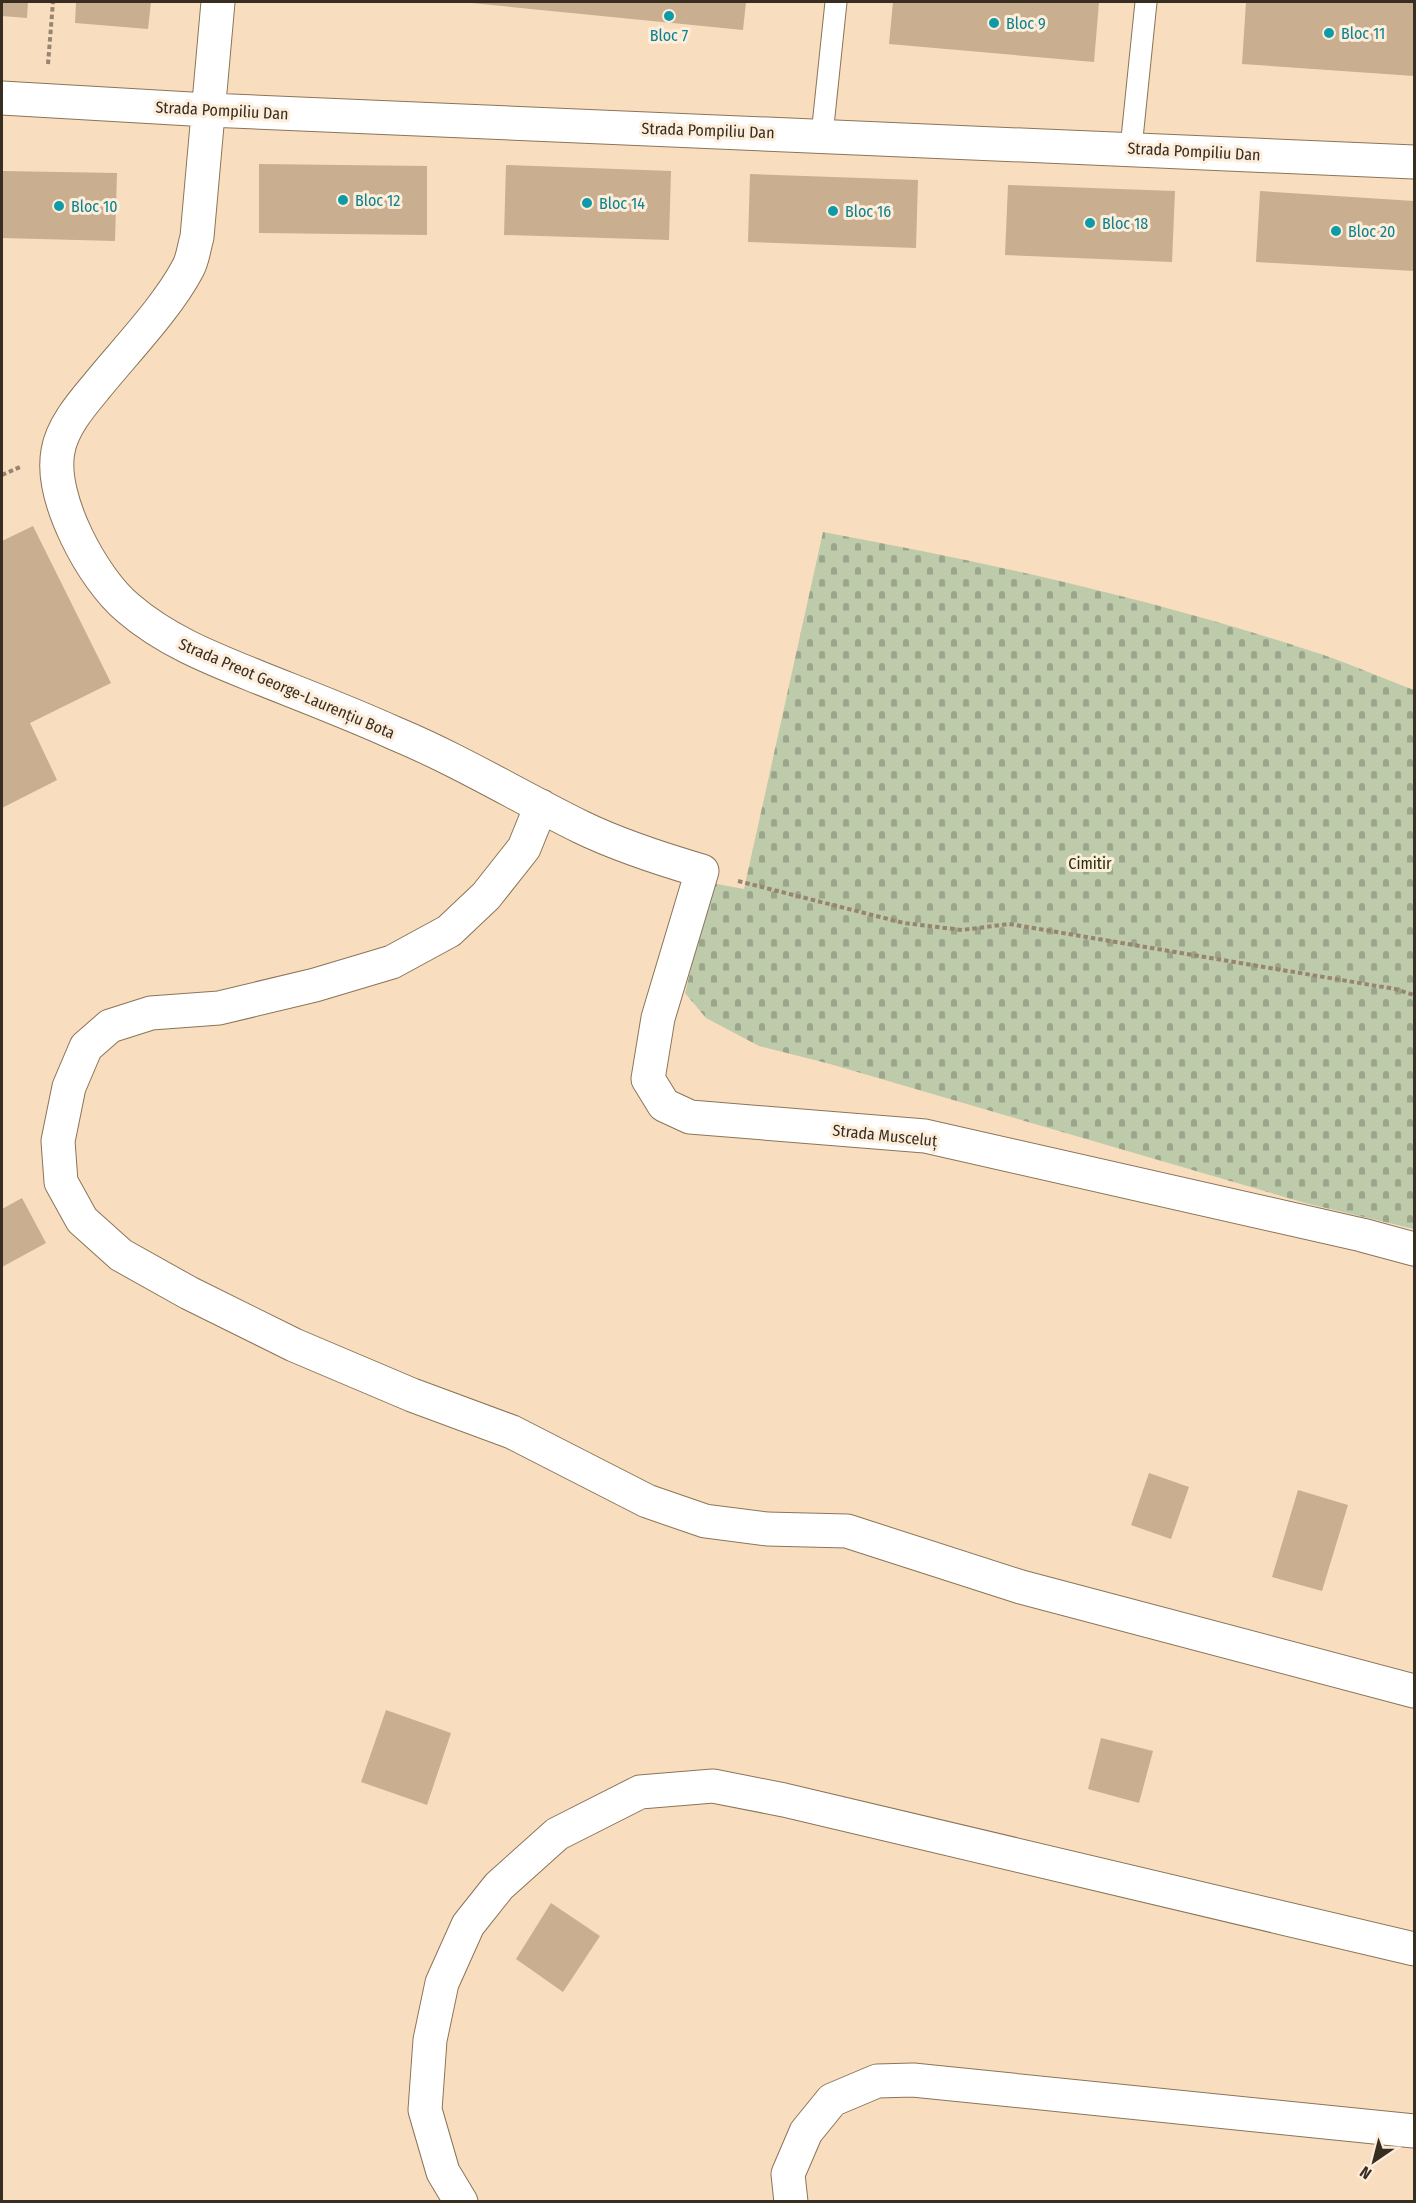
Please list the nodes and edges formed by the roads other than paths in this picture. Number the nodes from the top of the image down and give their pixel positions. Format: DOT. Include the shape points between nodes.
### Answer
graph roads {
  1 [pos="218,2"];
  2 [pos="836,2"];
  3 [pos="1146,2"];
  4 [pos="2,98"];
  5 [pos="208,110"];
  6 [pos="822,135"];
  7 [pos="1131,148"];
  8 [pos="1414,162"];
  9 [pos="541,806"];
  10 [pos="702,871"];
  11 [pos="1414,1249"];
  12 [pos="1414,1691"];
  13 [pos="1412,1942"];
  14 [pos="1414,2131"];
  15 [pos="461,2202"];
  16 [pos="791,2202"];
  1 -- 5 [label="street, Strada Preot George-Laurențiu Bota"];
  2 -- 6 [label="lane"];
  3 -- 7 [label="lane"];
  4 -- 5 [label="street, Strada Pompiliu Dan"];
  5 -- 6 [label="street, Strada Pompiliu Dan"];
  5 -- 9 [label="street, Strada Preot George-Laurențiu Bota" via="197,237 189,266 169,297 83,403 58,451 58,483 69,522 87,557 125,607 163,634 210,658 395,733"];
  6 -- 7 [label="street, Strada Pompiliu Dan"];
  7 -- 8 [label="street, Strada Pompiliu Dan"];
  9 -- 10 [label="street, Strada Preot George-Laurențiu Bota" via="645,854"];
  9 -- 12 [label="street" via="524,848 486,896 449,932 392,962 315,985 219,1008 151,1012 110,1026 86,1047 69,1087 58,1141 61,1182 82,1220 121,1255 199,1298 305,1350 512,1432 647,1501 705,1521 768,1529 847,1531 1021,1587"];
  10 -- 11 [label="street, Strada Musceluț" via="658,1018 648,1079 664,1105 690,1118 925,1136"];
  13 -- 15 [label="street" via="713,1786 640,1792 556,1834 499,1886 468,1925 442,1983 430,2040 425,2110 443,2172"];
  14 -- 16 [label="street" via="913,2080 877,2081 832,2100 806,2132 788,2174"];
}
